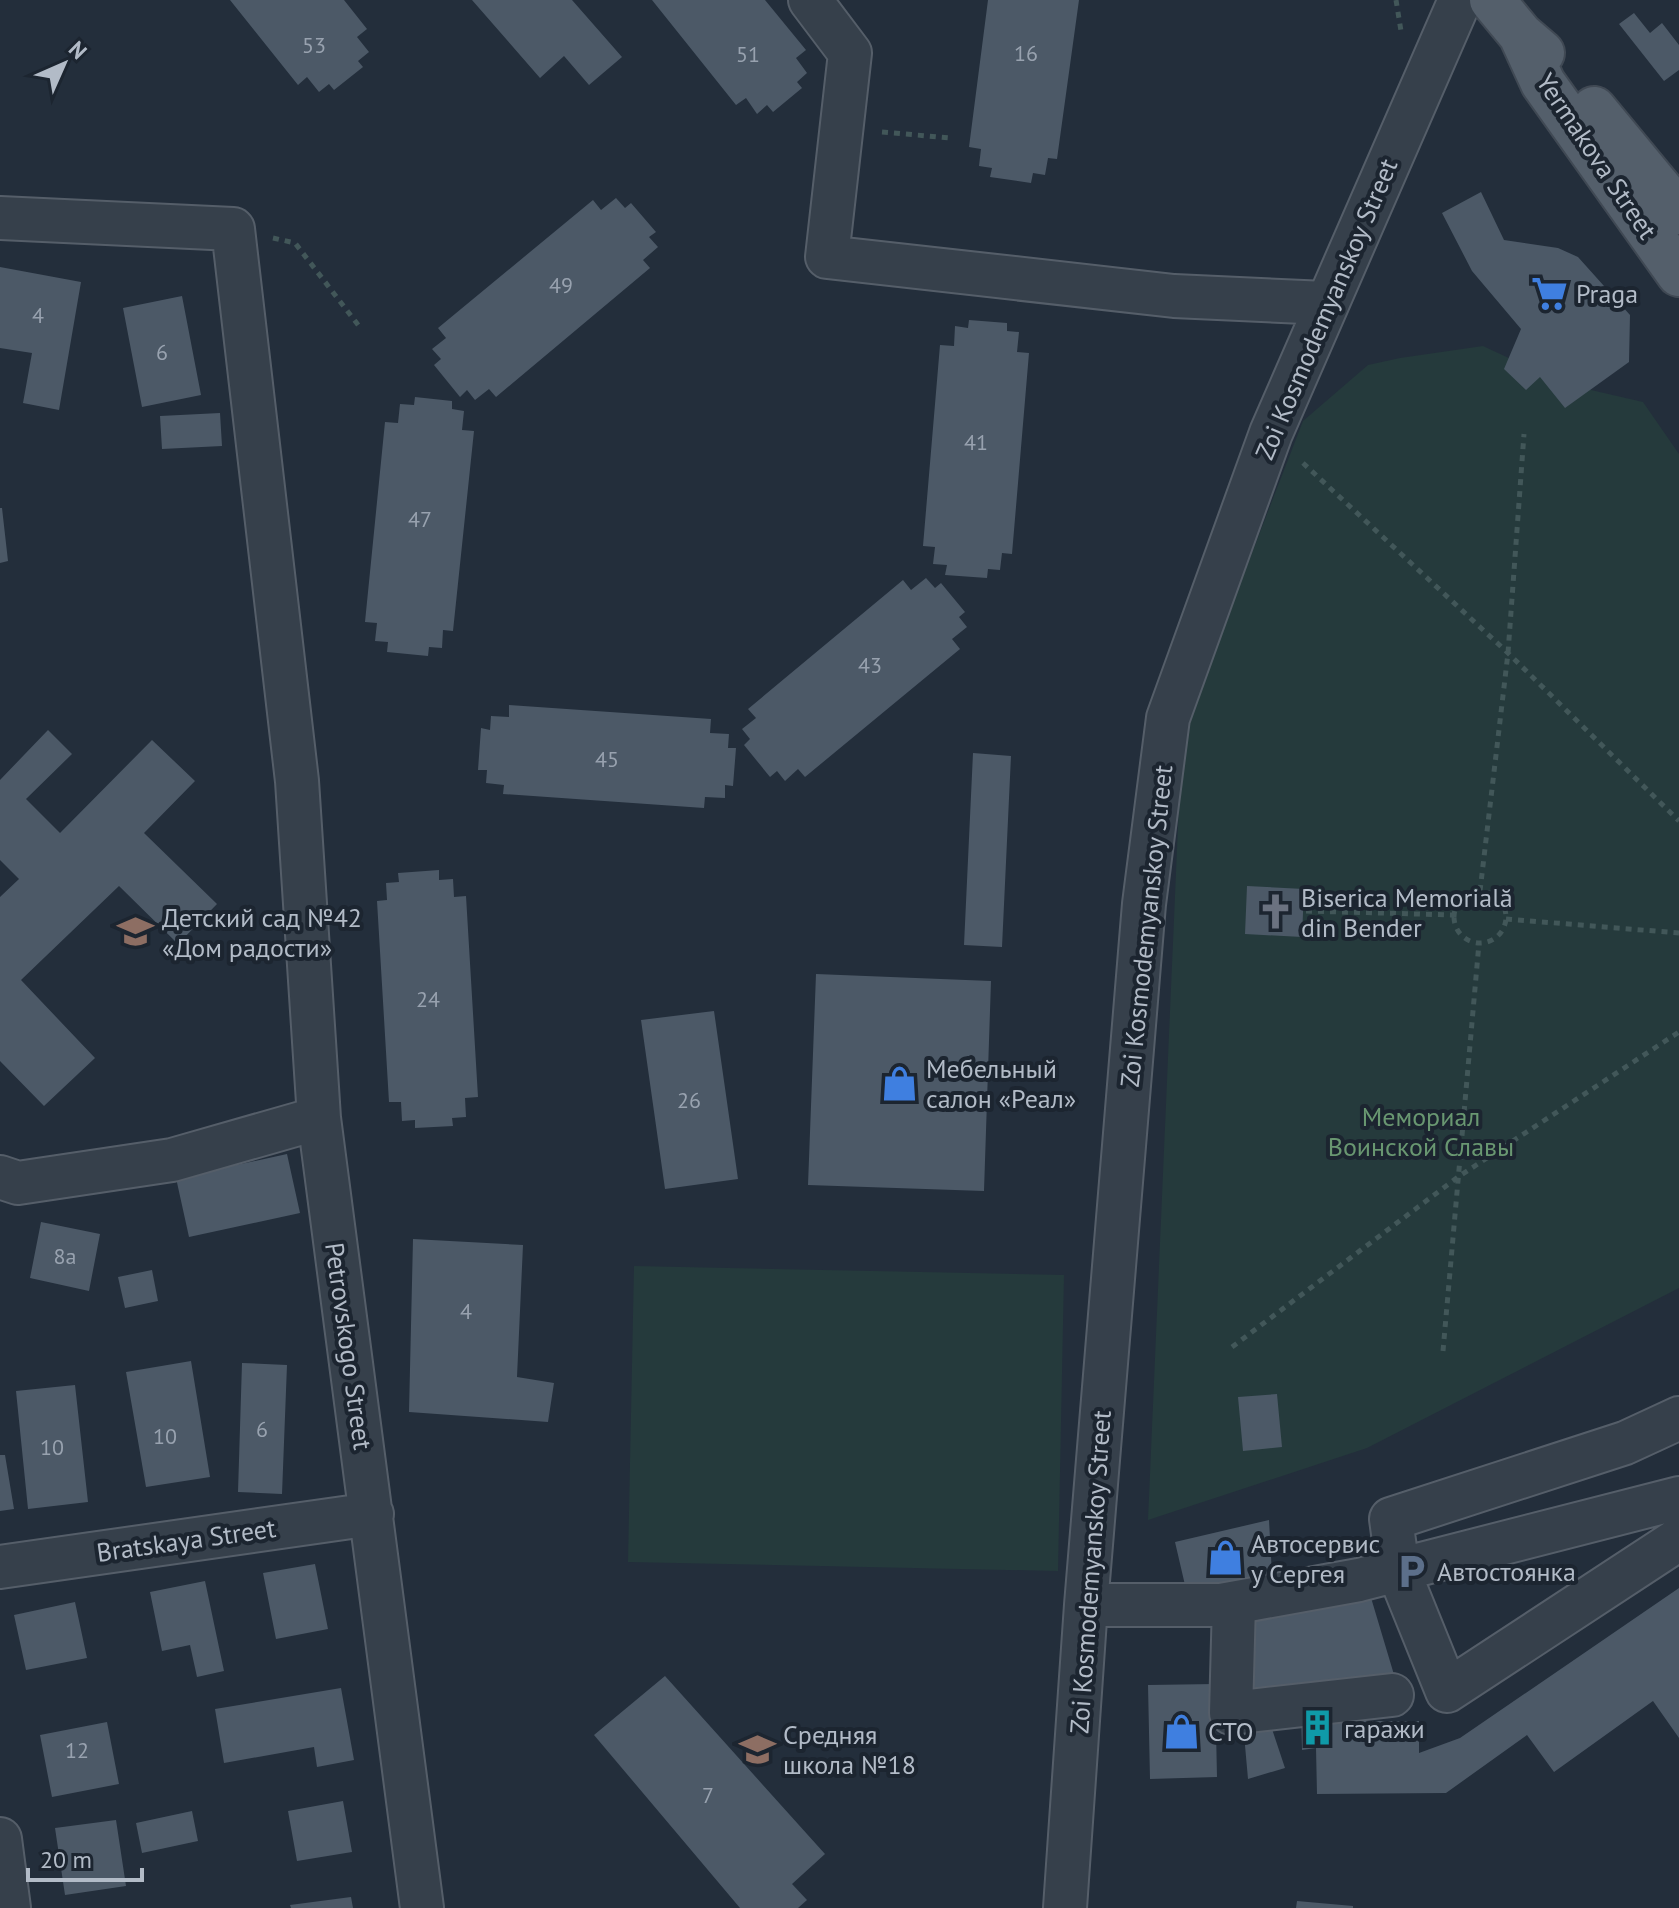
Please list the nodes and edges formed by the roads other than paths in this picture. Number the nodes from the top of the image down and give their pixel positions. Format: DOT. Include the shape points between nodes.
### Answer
graph roads {
  1 [pos="810,0"];
  2 [pos="1460,0"];
  3 [pos="1492,0"];
  4 [pos="1521,35"];
  5 [pos="1679,212"];
  6 [pos="0,218"];
  7 [pos="1679,274"];
  8 [pos="1326,303"];
  9 [pos="319,1118"];
  10 [pos="0,1177"];
  11 [pos="1679,1418"];
  12 [pos="1679,1498"];
  13 [pos="372,1514"];
  14 [pos="1679,1539"];
  15 [pos="0,1567"];
  16 [pos="1398,1570"];
  17 [pos="1234,1603"];
  18 [pos="1086,1605"];
  19 [pos="1392,1695"];
  20 [pos="0,1839"];
  21 [pos="9,1908"];
  22 [pos="422,1908"];
  23 [pos="1065,1908"];
  1 -- 8 [label="street" via="850,53 827,257 1174,296"];
  2 -- 8 [label="street, Zoi Kosmodemyanskoy Street"];
  3 -- 4 [label="main road, Yermakova Street"];
  4 -- 5 [label="main road, Yermakova Street" via="1562,70"];
  4 -- 7 [label="main road, Yermakova Street" via="1543,83"];
  6 -- 9 [label="street, Petrovskogo Street" via="233,229 297,781"];
  8 -- 18 [label="street, Zoi Kosmodemyanskoy Street" via="1271,433 1168,718 1144,904"];
  9 -- 10 [label="street" via="172,1160 18,1183"];
  9 -- 13 [label="street, Petrovskogo Street"];
  11 -- 16 [label="street" via="1625,1443 1391,1519"];
  12 -- 16 [label="street"];
  13 -- 15 [label="street, Bratskaya Street"];
  13 -- 22 [label="street, Petrovskogo Street"];
  14 -- 16 [label="street" via="1447,1691"];
  16 -- 17 [label="street"];
  17 -- 18 [label="street"];
  17 -- 19 [label="street" via="1231,1713"];
  18 -- 23 [label="street, Zoi Kosmodemyanskoy Street"];
  20 -- 21 [label="street"];
}
